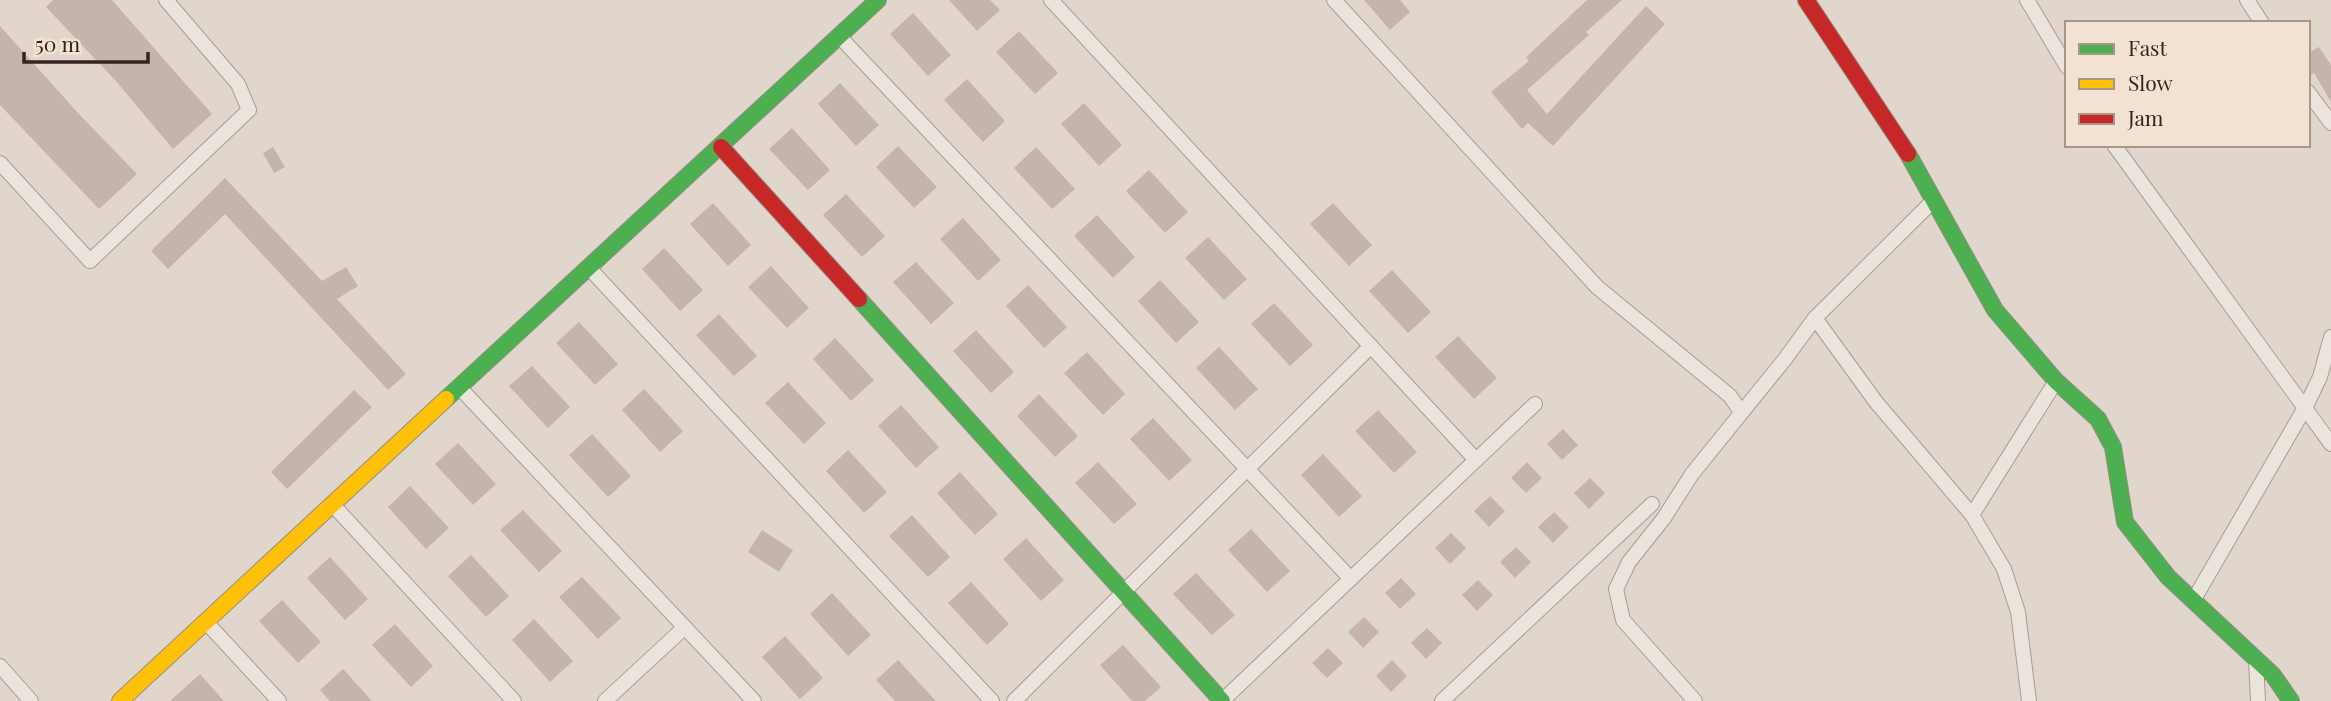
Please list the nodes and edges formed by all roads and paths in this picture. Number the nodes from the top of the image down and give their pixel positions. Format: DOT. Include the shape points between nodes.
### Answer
graph roads {
  1 [pos="166,0"];
  2 [pos="877,0"];
  3 [pos="1051,0"];
  4 [pos="1334,0"];
  5 [pos="1806,0"];
  6 [pos="2027,0"];
  7 [pos="2247,0"];
  8 [pos="2261,21"];
  9 [pos="839,36"];
  10 [pos="2065,64"];
  11 [pos="2310,95"];
  12 [pos="2331,123"];
  13 [pos="721,147"];
  14 [pos="2115,147"];
  15 [pos="0,163"];
  16 [pos="1934,200"];
  17 [pos="590,269"];
  18 [pos="1815,318"];
  19 [pos="2331,337"];
  20 [pos="1371,346"];
  21 [pos="2056,381"];
  22 [pos="460,388"];
  23 [pos="1535,404"];
  24 [pos="2306,406"];
  25 [pos="1741,412"];
  26 [pos="2331,444"];
  27 [pos="1476,460"];
  28 [pos="1249,470"];
  29 [pos="1652,504"];
  30 [pos="333,505"];
  31 [pos="1972,515"];
  32 [pos="1351,579"];
  33 [pos="1124,593"];
  34 [pos="2193,601"];
  35 [pos="206,622"];
  36 [pos="685,627"];
  37 [pos="2256,660"];
  38 [pos="0,666"];
  39 [pos="32,701"];
  40 [pos="120,701"];
  41 [pos="279,701"];
  42 [pos="514,701"];
  43 [pos="605,701"];
  44 [pos="754,701"];
  45 [pos="992,701"];
  46 [pos="1014,701"];
  47 [pos="1222,701"];
  48 [pos="1442,701"];
  49 [pos="1695,701"];
  50 [pos="2029,701"];
  51 [pos="2258,701"];
  52 [pos="2291,701"];
  1 -- 15 [label="street" via="238,84 249,110 89,261"];
  2 -- 9 [label="street"];
  3 -- 20 [label="street"];
  4 -- 25 [label="street" via="1597,287 1730,396"];
  5 -- 16 [label="street" via="1908,152"];
  6 -- 10 [label="street"];
  7 -- 8 [label="street"];
  9 -- 13 [label="street"];
  9 -- 28 [label="street"];
  11 -- 12 [label="street"];
  13 -- 17 [label="street"];
  13 -- 33 [label="street"];
  14 -- 24 [label="street"];
  16 -- 18 [label="street"];
  16 -- 21 [label="street" via="1995,310"];
  17 -- 22 [label="street"];
  17 -- 45 [label="street"];
  18 -- 25 [label="street"];
  18 -- 31 [label="street" via="1876,402"];
  19 -- 24 [label="street"];
  20 -- 27 [label="street"];
  20 -- 28 [label="street"];
  21 -- 31 [label="street"];
  21 -- 34 [label="street" via="2098,419 2113,447 2125,522"];
  22 -- 30 [label="street"];
  22 -- 36 [label="street"];
  23 -- 27 [label="street"];
  24 -- 26 [label="street"];
  24 -- 34 [label="street"];
  25 -- 49 [label="street" via="1629,562 1616,589 1623,620"];
  27 -- 32 [label="street"];
  28 -- 32 [label="street"];
  28 -- 33 [label="street"];
  29 -- 48 [label="street"];
  30 -- 35 [label="street"];
  30 -- 42 [label="street"];
  31 -- 50 [label="street" via="2004,569 2018,612"];
  32 -- 47 [label="street"];
  33 -- 46 [label="street"];
  33 -- 47 [label="street"];
  34 -- 37 [label="street"];
  35 -- 40 [label="street"];
  35 -- 41 [label="street"];
  36 -- 43 [label="street"];
  36 -- 44 [label="street"];
  37 -- 51 [label="street"];
  37 -- 52 [label="street"];
  38 -- 39 [label="street"];
}
